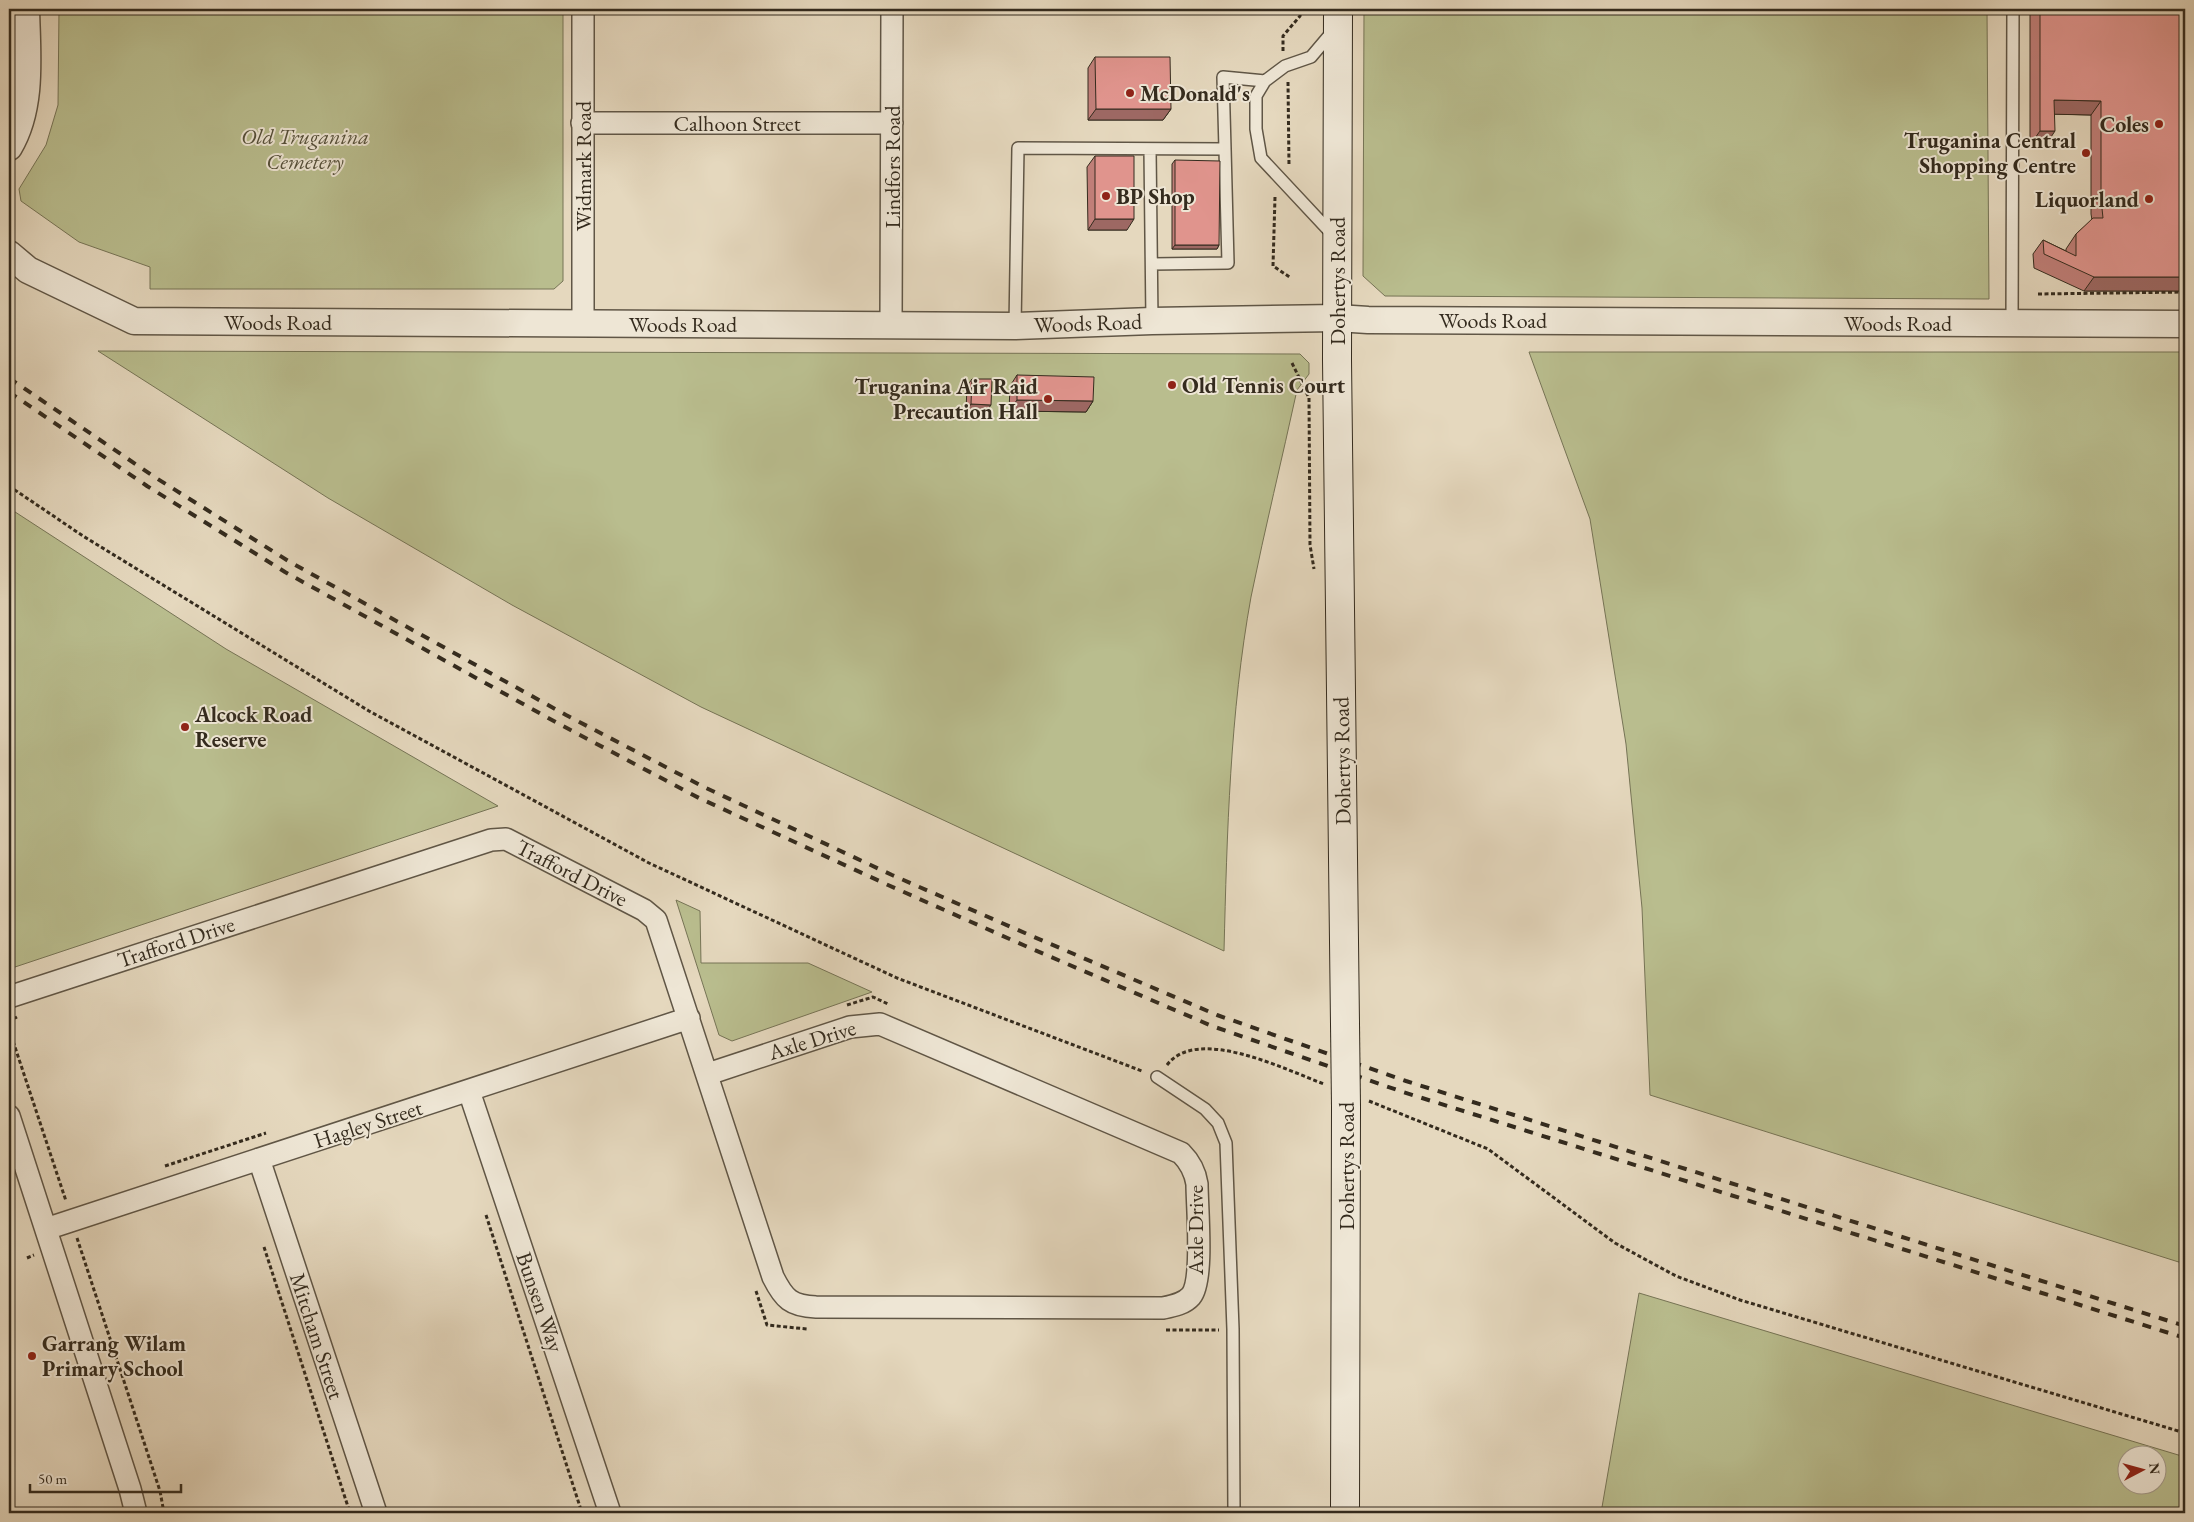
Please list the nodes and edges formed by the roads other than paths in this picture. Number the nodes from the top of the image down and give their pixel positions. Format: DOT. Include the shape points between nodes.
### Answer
graph roads {
  1 [pos="26,9"];
  2 [pos="583,9"];
  3 [pos="892,9"];
  4 [pos="2013,9"];
  5 [pos="1338,17"];
  6 [pos="1266,81"];
  7 [pos="582,123"];
  8 [pos="892,123"];
  9 [pos="9,147"];
  10 [pos="1150,149"];
  11 [pos="1225,149"];
  12 [pos="1337,240"];
  13 [pos="9,254"];
  14 [pos="1152,264"];
  15 [pos="1337,318"];
  16 [pos="1152,321"];
  17 [pos="2012,323"];
  18 [pos="583,324"];
  19 [pos="2185,324"];
  20 [pos="891,326"];
  21 [pos="1016,326"];
  22 [pos="9,997"];
  23 [pos="689,1018"];
  24 [pos="708,1074"];
  25 [pos="1157,1077"];
  26 [pos="469,1091"];
  27 [pos="9,1116"];
  28 [pos="259,1159"];
  29 [pos="49,1239"];
  30 [pos="792,1303"];
  31 [pos="136,1513"];
  32 [pos="376,1513"];
  33 [pos="610,1513"];
  34 [pos="1234,1513"];
  35 [pos="1345,1513"];
  1 -- 9 [label="street" via="26,91 18,132"];
  2 -- 7 [label="street, Widmark Road"];
  3 -- 8 [label="street, Lindfors Road"];
  4 -- 17 [label="lane"];
  5 -- 6 [label="lane" via="1311,57 1285,66"];
  5 -- 12 [label="main road, Dohertys Road"];
  6 -- 11 [label="lane" via="1223,77"];
  6 -- 12 [label="lane" via="1256,96 1256,129 1261,158"];
  7 -- 8 [label="street, Calhoon Street"];
  7 -- 18 [label="street, Widmark Road"];
  8 -- 20 [label="street, Lindfors Road"];
  10 -- 11 [label="lane"];
  10 -- 14 [label="lane"];
  10 -- 21 [label="lane" via="1018,148"];
  11 -- 14 [label="lane" via="1228,263"];
  12 -- 15 [label="main road, Dohertys Road"];
  13 -- 18 [label="street, Woods Road" via="28,270 134,321"];
  14 -- 16 [label="lane"];
  15 -- 16 [label="street, Woods Road"];
  15 -- 17 [label="street, Woods Road"];
  15 -- 35 [label="main road, Dohertys Road, bridge" via="1345,1024 1353,1102"];
  16 -- 21 [label="street, Woods Road"];
  17 -- 19 [label="street, Woods Road"];
  18 -- 20 [label="street, Woods Road"];
  20 -- 21 [label="street, Woods Road"];
  22 -- 23 [label="street, Trafford Drive" via="506,839 651,915 662,934"];
  23 -- 24 [label="street, Trafford Drive"];
  23 -- 26 [label="street, Hagley Street"];
  24 -- 30 [label="street, Trafford Drive" via="774,1277"];
  24 -- 30 [label="street, Axle Drive" via="850,1027 880,1024 1181,1153 1195,1172 1197,1281 1190,1297 1173,1306 826,1308"];
  25 -- 34 [label="lane" via="1206,1109 1218,1123 1226,1143 1233,1329"];
  26 -- 28 [label="street, Hagley Street"];
  26 -- 33 [label="street, Bunsen Way"];
  27 -- 29 [label="street"];
  28 -- 29 [label="street, Hagley Street"];
  28 -- 32 [label="street, Mitcham Street"];
  29 -- 31 [label="street"];
}
